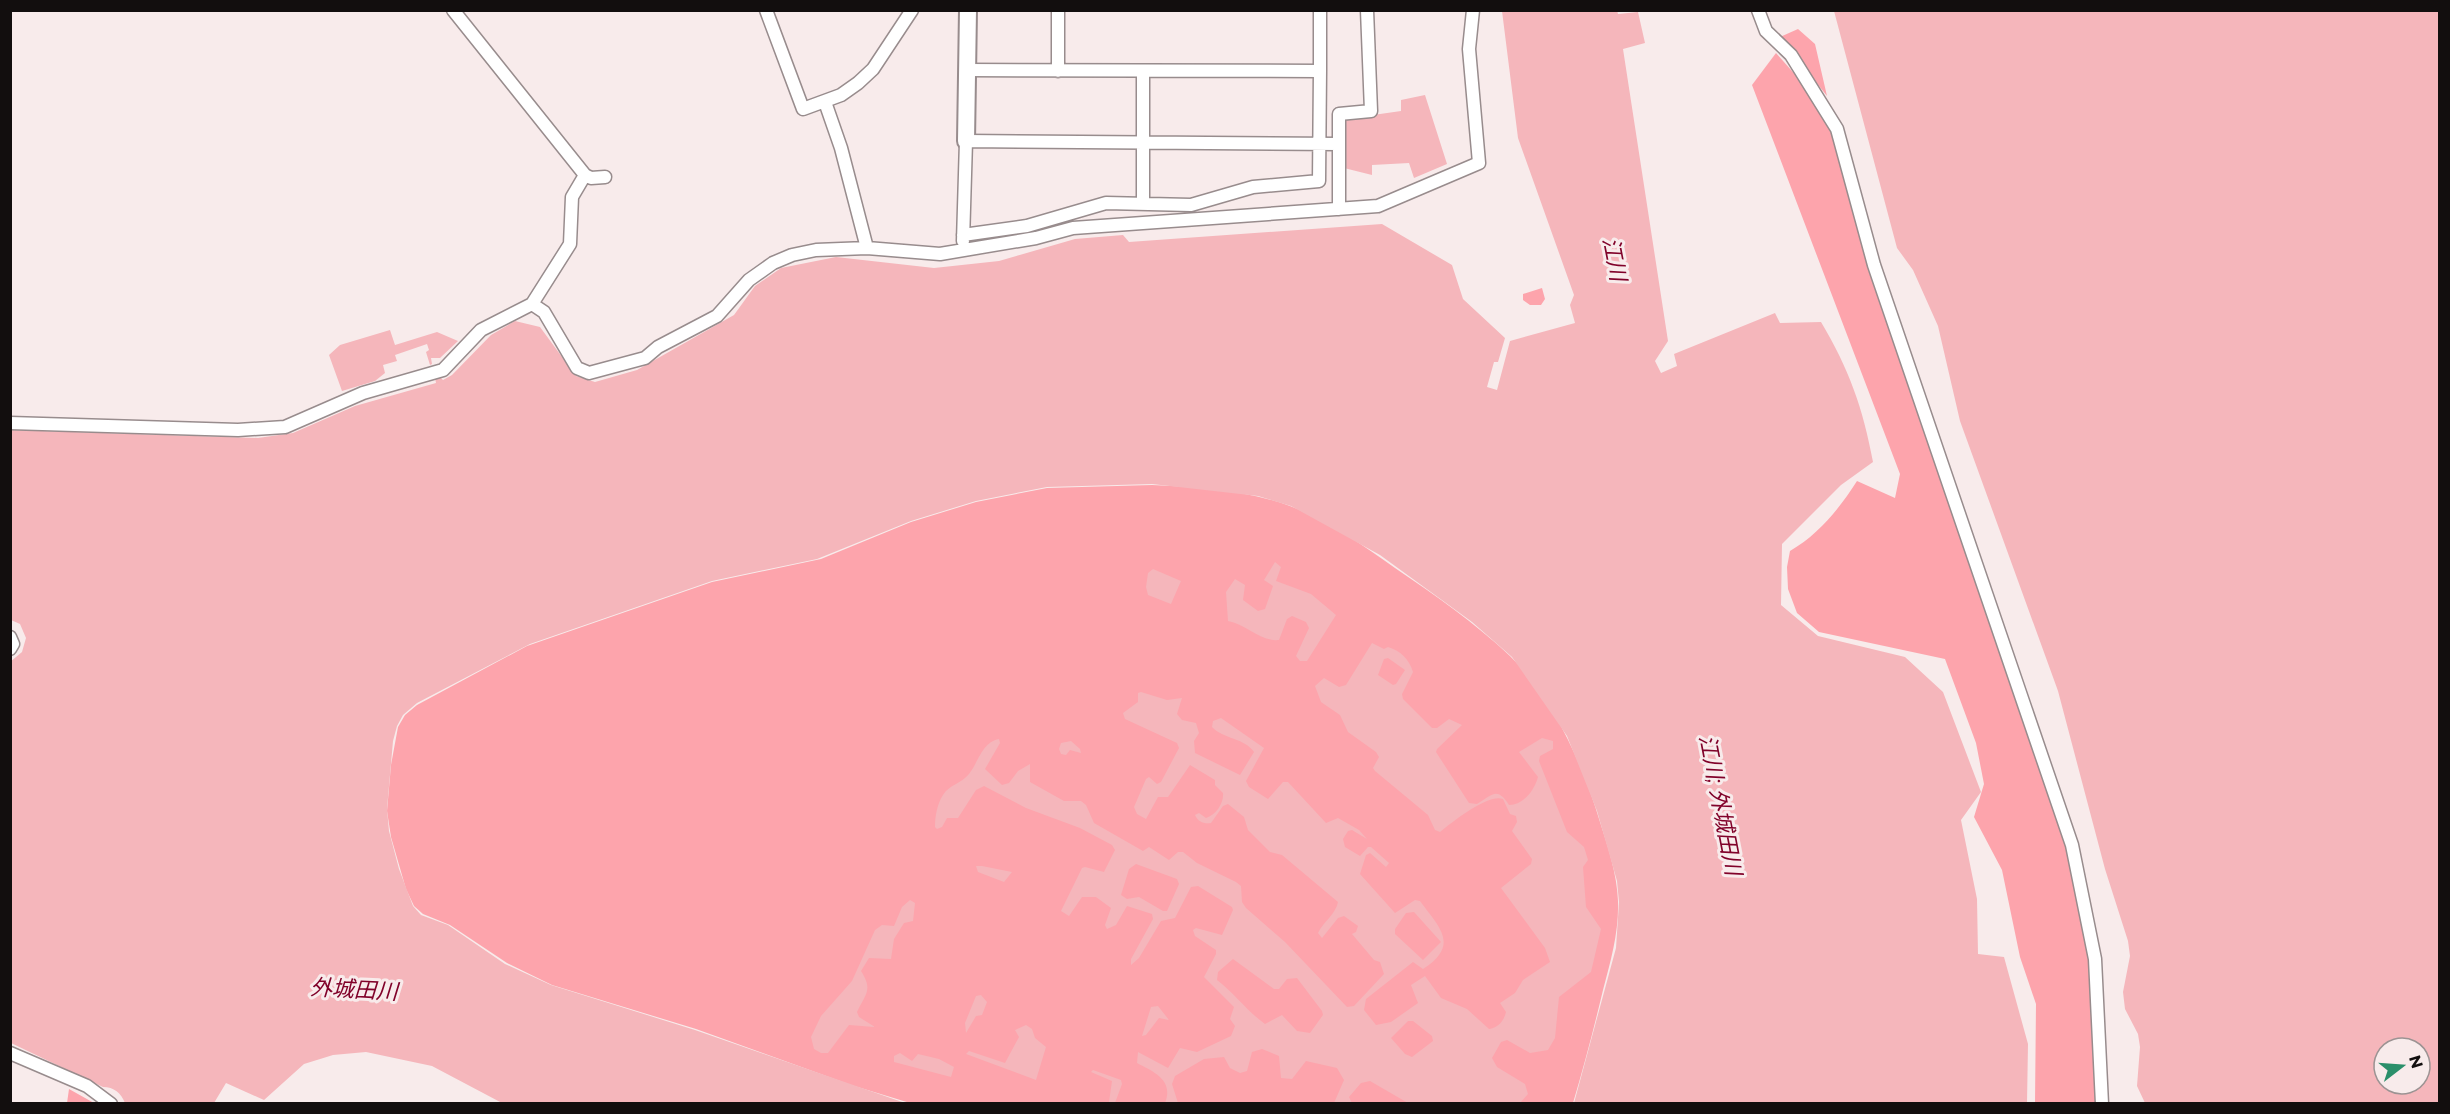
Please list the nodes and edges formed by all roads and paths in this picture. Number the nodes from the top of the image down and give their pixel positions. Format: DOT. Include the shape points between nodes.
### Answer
graph roads {
  1 [pos="453,10"];
  2 [pos="766,10"];
  3 [pos="912,10"];
  4 [pos="968,10"];
  5 [pos="1058,10"];
  6 [pos="1320,10"];
  7 [pos="1367,10"];
  8 [pos="1473,10"];
  9 [pos="1758,10"];
  10 [pos="968,70"];
  11 [pos="1058,71"];
  12 [pos="1143,71"];
  13 [pos="1320,71"];
  14 [pos="825,102"];
  15 [pos="966,141"];
  16 [pos="1144,142"];
  17 [pos="1319,143"];
  18 [pos="1339,144"];
  19 [pos="585,175"];
  20 [pos="605,177"];
  21 [pos="1143,202"];
  22 [pos="1339,209"];
  23 [pos="963,234"];
  24 [pos="867,248"];
  25 [pos="962,251"];
  26 [pos="532,304"];
  27 [pos="10,423"];
  28 [pos="10,637"];
  29 [pos="10,649"];
  30 [pos="10,1053"];
  31 [pos="111,1104"];
  32 [pos="2102,1104"];
  1 -- 19 [label="street"];
  2 -- 14 [label="street" via="803,109"];
  3 -- 14 [label="street" via="873,69 841,95"];
  4 -- 10 [label="street"];
  5 -- 11 [label="street"];
  6 -- 13 [label="street"];
  7 -- 18 [label="street" via="1371,111 1339,114"];
  8 -- 22 [label="street" via="1469,49 1479,163 1378,206"];
  9 -- 32 [label="street" via="1766,31 1791,56 1837,129 1874,265 2072,845 2095,959"];
  10 -- 11 [label="street"];
  10 -- 15 [label="street"];
  11 -- 12 [label="street"];
  12 -- 13 [label="street"];
  12 -- 16 [label="street"];
  13 -- 17 [label="street"];
  14 -- 24 [label="street"];
  15 -- 16 [label="street"];
  15 -- 23 [label="street"];
  16 -- 17 [label="street"];
  16 -- 21 [label="street"];
  17 -- 18 [label="street"];
  17 -- 21 [label="street" via="1319,181 1266,185 1191,205"];
  18 -- 22 [label="street"];
  19 -- 20 [label="street"];
  19 -- 26 [label="street" via="572,197 570,244"];
  21 -- 23 [label="street" via="1106,203 1027,226"];
  22 -- 25 [label="street" via="1073,228"];
  23 -- 25 [label="street"];
  24 -- 25 [label="street" via="940,254"];
  24 -- 26 [label="street" via="816,250 772,264 749,280 717,316 645,358 604,370 589,372 578,368 544,312"];
  26 -- 27 [label="street" via="481,330 443,370 363,393 285,427 238,430"];
  28 -- 29 [label="street"];
  30 -- 31 [label="street" via="87,1086"];
}
